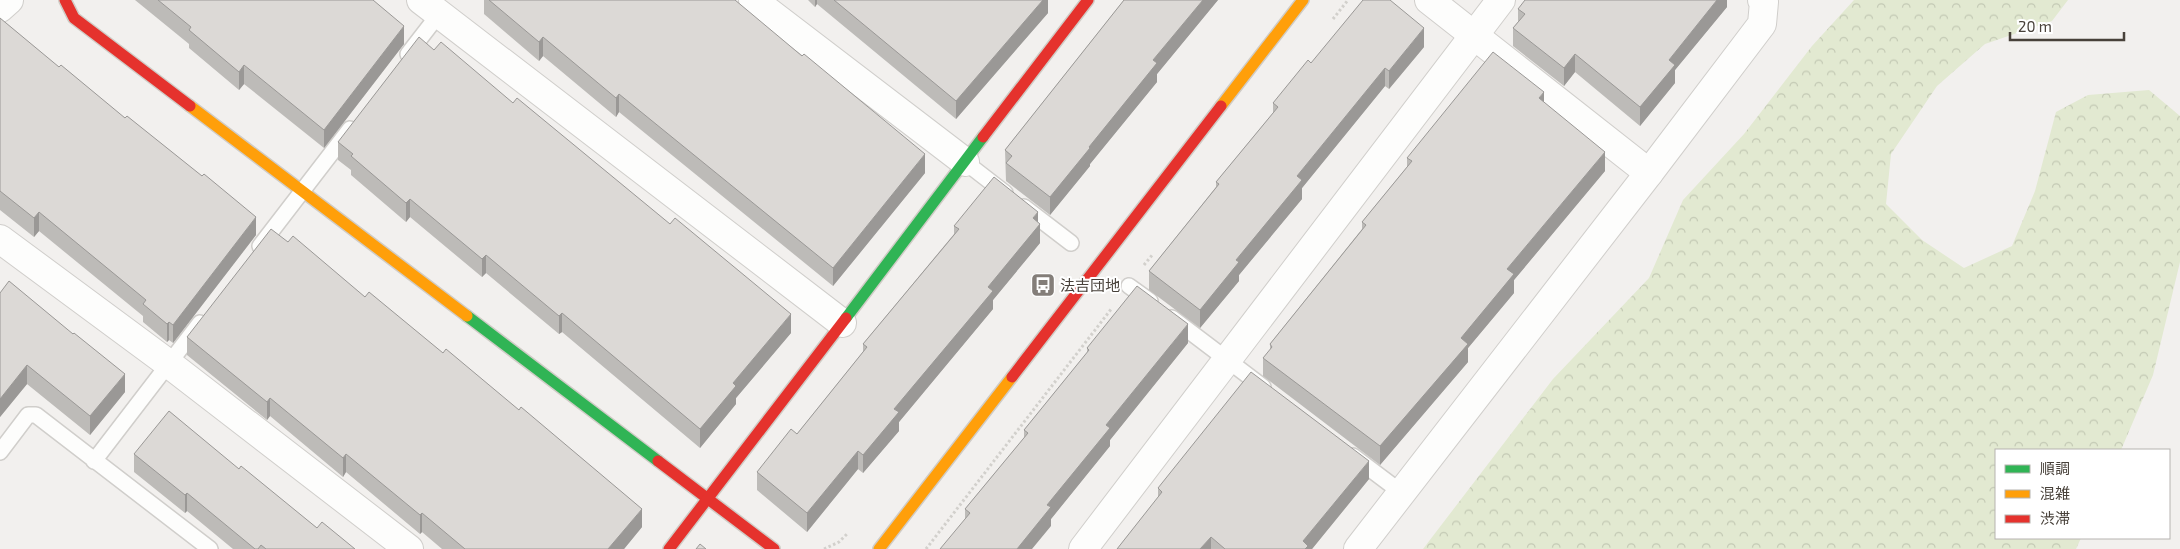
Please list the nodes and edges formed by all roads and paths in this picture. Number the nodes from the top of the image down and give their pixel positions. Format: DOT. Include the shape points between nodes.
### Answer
graph roads {
  1 [pos="9,0"];
  2 [pos="66,0"];
  3 [pos="753,0"];
  4 [pos="1088,0"];
  5 [pos="1303,0"];
  6 [pos="1429,0"];
  7 [pos="1501,0"];
  8 [pos="1762,0"];
  9 [pos="0,8"];
  10 [pos="440,8"];
  11 [pos="1474,35"];
  12 [pos="397,68"];
  13 [pos="356,121"];
  14 [pos="965,162"];
  15 [pos="1650,173"];
  16 [pos="302,192"];
  17 [pos="0,238"];
  18 [pos="1071,243"];
  19 [pos="252,256"];
  20 [pos="1129,286"];
  21 [pos="210,310"];
  22 [pos="842,323"];
  23 [pos="1227,359"];
  24 [pos="169,364"];
  25 [pos="1272,394"];
  26 [pos="1341,446"];
  27 [pos="0,452"];
  28 [pos="94,461"];
  29 [pos="1402,493"];
  30 [pos="708,499"];
  31 [pos="210,549"];
  32 [pos="409,549"];
  33 [pos="669,549"];
  34 [pos="774,549"];
  35 [pos="879,549"];
  36 [pos="1083,549"];
  37 [pos="1358,549"];
  1 -- 9 [label="street"];
  2 -- 16 [label="street" via="74,18"];
  3 -- 14 [label="street"];
  4 -- 14 [label="street"];
  5 -- 35 [label="street"];
  6 -- 11 [label="street"];
  7 -- 11 [label="street"];
  8 -- 15 [label="street" via="1762,24"];
  10 -- 12 [label="lane"];
  10 -- 22 [label="street"];
  11 -- 15 [label="street"];
  11 -- 23 [label="street"];
  13 -- 16 [label="lane"];
  14 -- 18 [label="lane"];
  14 -- 22 [label="street"];
  15 -- 29 [label="street"];
  16 -- 19 [label="lane"];
  16 -- 30 [label="street"];
  17 -- 24 [label="street"];
  20 -- 23 [label="lane"];
  21 -- 24 [label="lane"];
  22 -- 30 [label="street"];
  23 -- 25 [label="lane"];
  23 -- 36 [label="street"];
  24 -- 28 [label="lane"];
  24 -- 32 [label="street"];
  26 -- 29 [label="lane"];
  27 -- 28 [label="lane" via="32,414"];
  28 -- 31 [label="lane"];
  29 -- 37 [label="street"];
  30 -- 33 [label="street"];
  30 -- 34 [label="street"];
}
